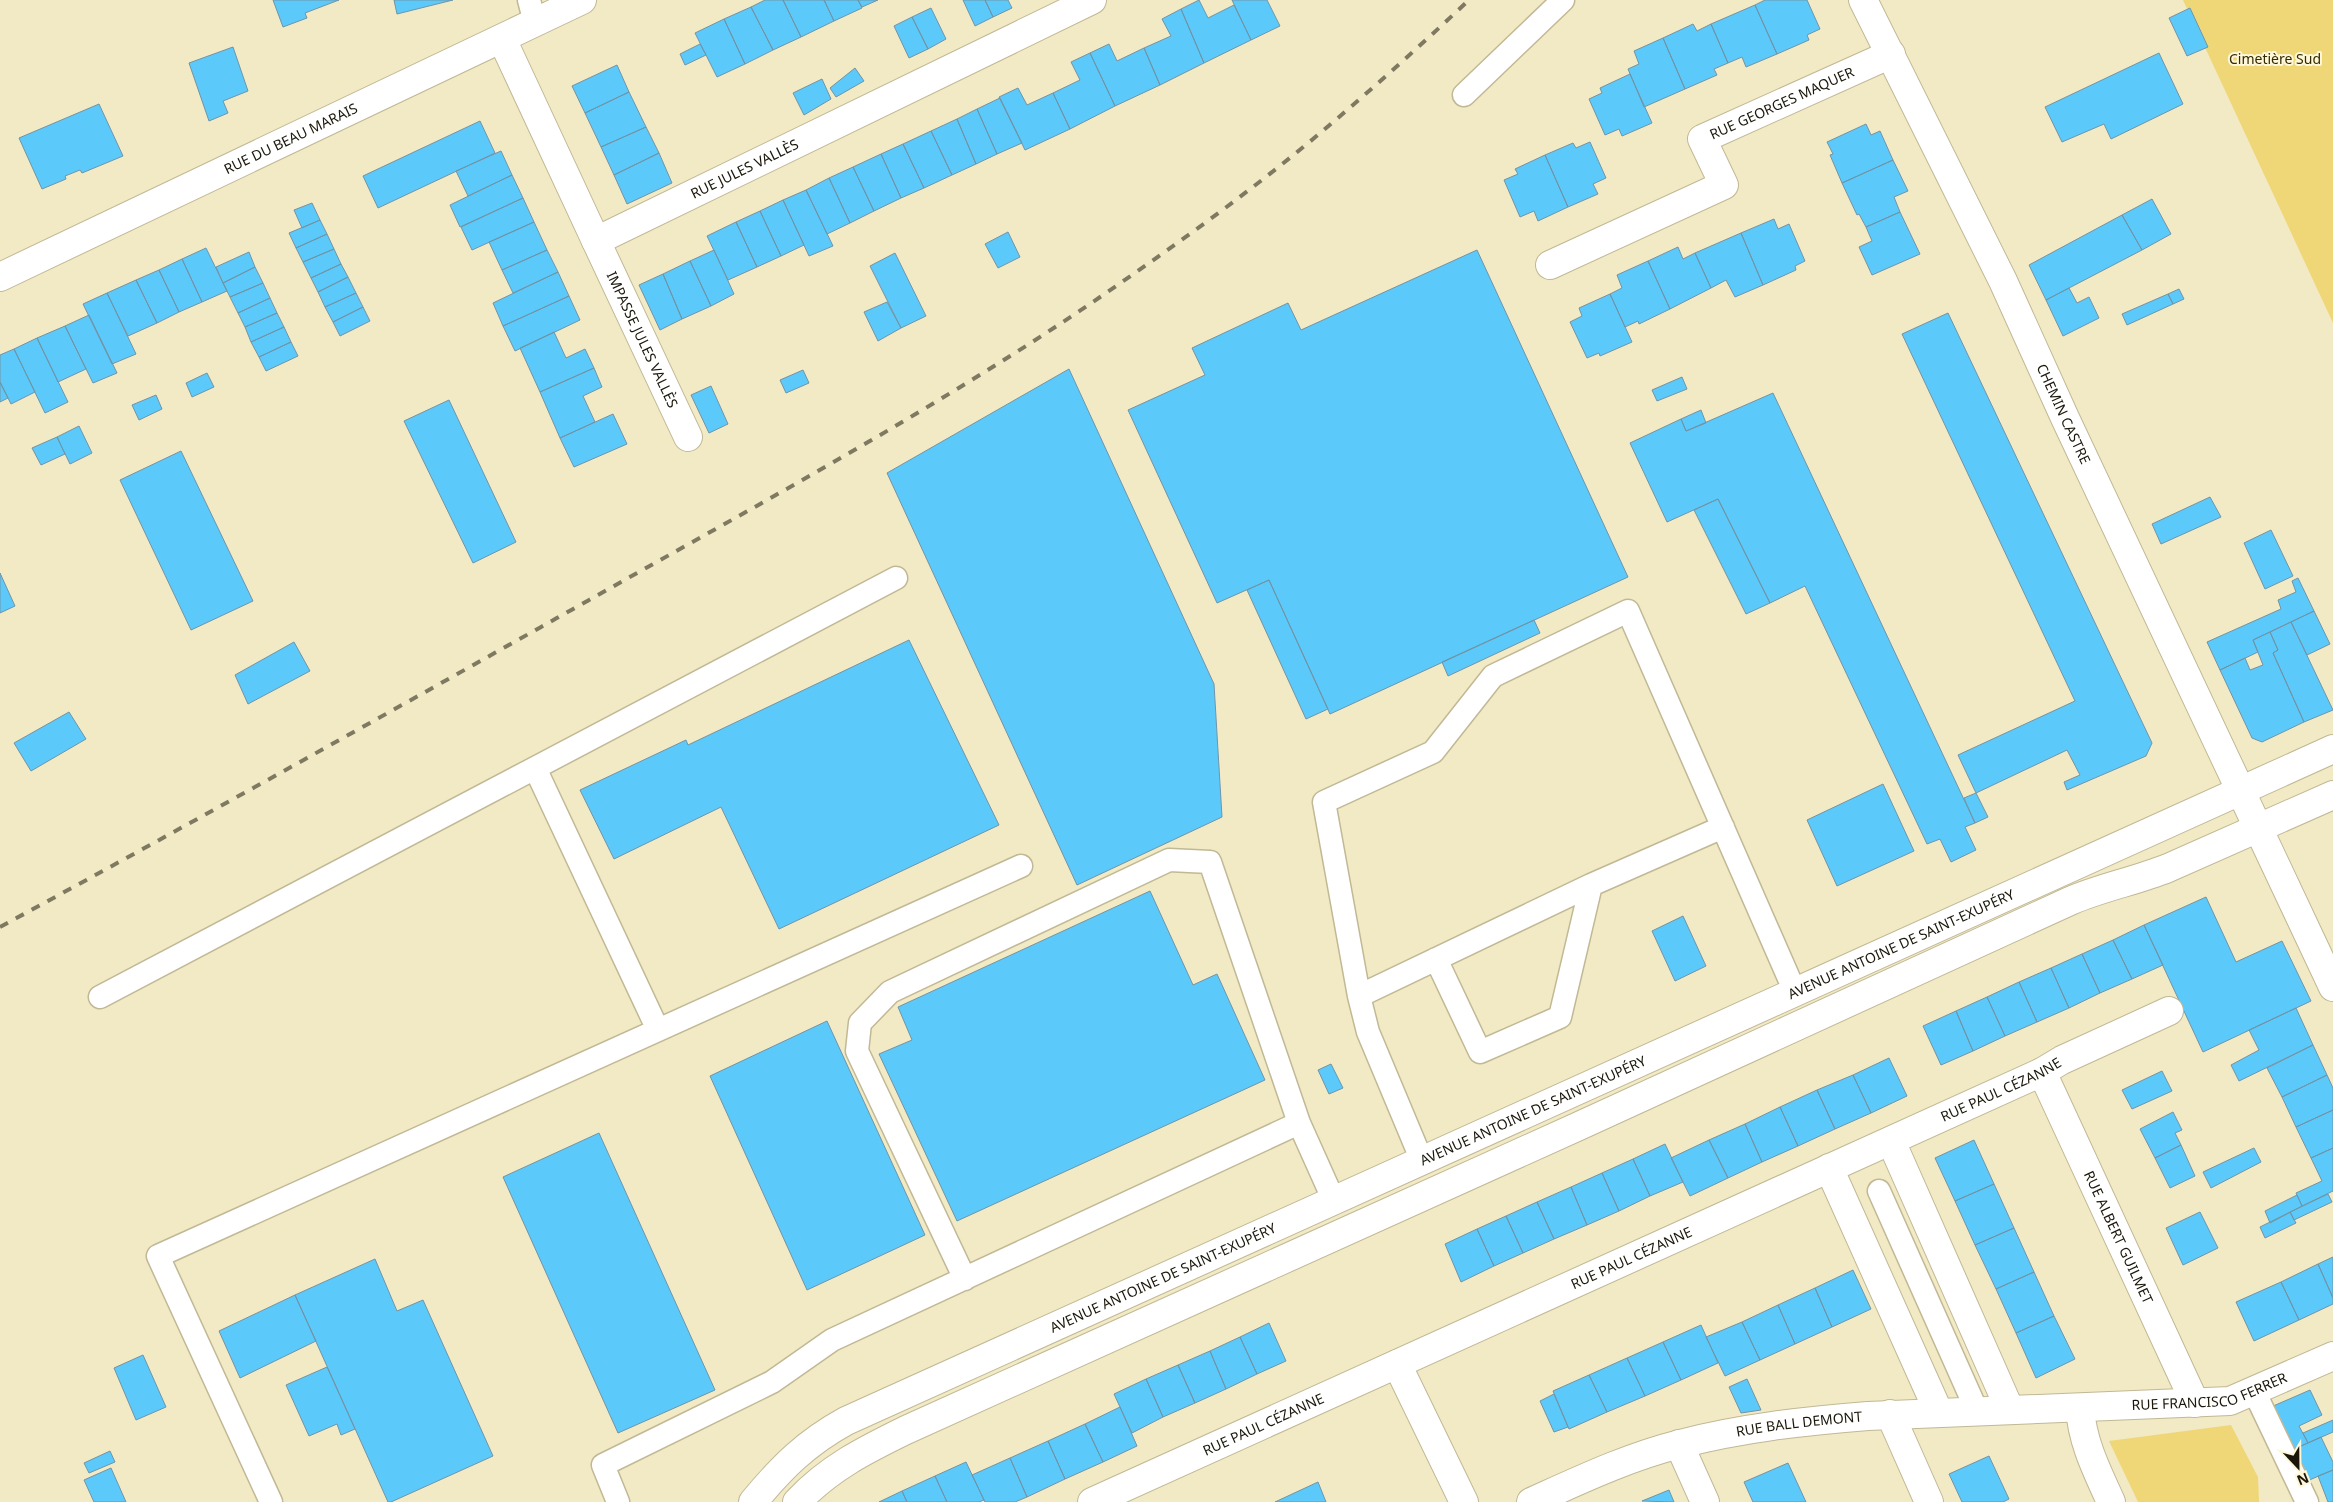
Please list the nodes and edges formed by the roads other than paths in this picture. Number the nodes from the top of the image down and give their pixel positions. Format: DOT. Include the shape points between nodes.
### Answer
graph roads {
  1 [pos="582,0"];
  2 [pos="1092,0"];
  3 [pos="1563,0"];
  4 [pos="1863,0"];
  5 [pos="532,11"];
  6 [pos="502,39"];
  7 [pos="1891,54"];
  8 [pos="1464,95"];
  9 [pos="596,241"];
  10 [pos="1550,265"];
  11 [pos="0,277"];
  12 [pos="688,437"];
  13 [pos="896,578"];
  14 [pos="2333,748"];
  15 [pos="536,768"];
  16 [pos="2241,791"];
  17 [pos="2333,796"];
  18 [pos="1723,827"];
  19 [pos="2259,829"];
  20 [pos="1021,866"];
  21 [pos="1591,885"];
  22 [pos="1436,959"];
  23 [pos="2333,987"];
  24 [pos="1795,992"];
  25 [pos="1359,996"];
  26 [pos="100,998"];
  27 [pos="2169,1011"];
  28 [pos="658,1030"];
  29 [pos="2042,1072"];
  30 [pos="1299,1123"];
  31 [pos="1891,1141"];
  32 [pos="1422,1160"];
  33 [pos="1829,1168"];
  34 [pos="1879,1190"];
  35 [pos="1334,1201"];
  36 [pos="965,1279"];
  37 [pos="2333,1356"];
  38 [pos="1397,1364"];
  39 [pos="2254,1391"];
  40 [pos="2195,1403"];
  41 [pos="2080,1408"];
  42 [pos="2010,1410"];
  43 [pos="1977,1411"];
  44 [pos="1939,1413"];
  45 [pos="1890,1414"];
  46 [pos="1679,1444"];
  47 [pos="271,1502"];
  48 [pos="618,1502"];
  49 [pos="753,1502"];
  50 [pos="797,1502"];
  51 [pos="1092,1502"];
  52 [pos="1464,1502"];
  53 [pos="1531,1502"];
  54 [pos="1705,1502"];
  55 [pos="1929,1502"];
  56 [pos="2111,1502"];
  57 [pos="2307,1502"];
  1 -- 5 [label="street, RUE DU BEAU MARAIS"];
  2 -- 9 [label="street, RUE JULES VALLÈS"];
  3 -- 8 [label="lane"];
  4 -- 7 [label="street, CHEMIN CASTRE"];
  5 -- 6 [label="street, RUE DU BEAU MARAIS"];
  6 -- 9 [label="street"];
  6 -- 11 [label="street, RUE DU BEAU MARAIS"];
  7 -- 10 [label="street, RUE GEORGES MAQUER" via="1702,139 1724,185"];
  7 -- 16 [label="street, CHEMIN CASTRE" via="2003,281"];
  9 -- 12 [label="street, IMPASSE JULES VALLÈS"];
  13 -- 15 [label="lane"];
  14 -- 16 [label="street, AVENUE ANTOINE DE SAINT-EXUPÉRY"];
  15 -- 26 [label="lane"];
  15 -- 28 [label="lane"];
  16 -- 19 [label="street, CHEMIN CASTRE"];
  16 -- 24 [label="street, AVENUE ANTOINE DE SAINT-EXUPÉRY"];
  17 -- 19 [label="street"];
  18 -- 21 [label="lane"];
  18 -- 24 [label="lane"];
  18 -- 25 [label="lane" via="1628,611 1493,676 1433,752 1324,802"];
  19 -- 23 [label="street, CHEMIN CASTRE"];
  19 -- 50 [label="street" via="2146,877 2108,886 2070,901 906,1430 868,1448 824,1476"];
  20 -- 28 [label="lane"];
  21 -- 22 [label="lane"];
  21 -- 22 [label="lane" via="1560,1017 1480,1052"];
  22 -- 25 [label="lane"];
  24 -- 32 [label="street, AVENUE ANTOINE DE SAINT-EXUPÉRY"];
  25 -- 32 [label="lane" via="1368,1032"];
  27 -- 29 [label="street, RUE PAUL CÉZANNE"];
  28 -- 47 [label="lane" via="158,1256"];
  29 -- 31 [label="street, RUE PAUL CÉZANNE"];
  29 -- 40 [label="street, RUE ALBERT GUILMET"];
  30 -- 35 [label="lane"];
  30 -- 36 [label="lane"];
  30 -- 36 [label="lane" via="1210,862 1169,860 890,992 860,1023 857,1051"];
  31 -- 33 [label="street, RUE PAUL CÉZANNE"];
  31 -- 42 [label="street"];
  32 -- 35 [label="street, AVENUE ANTOINE DE SAINT-EXUPÉRY"];
  33 -- 38 [label="street, RUE PAUL CÉZANNE"];
  33 -- 44 [label="street"];
  34 -- 43 [label="lane"];
  35 -- 49 [label="street, AVENUE ANTOINE DE SAINT-EXUPÉRY" via="846,1421 818,1436 798,1453"];
  36 -- 48 [label="lane" via="832,1340 772,1382 603,1465"];
  37 -- 39 [label="street, RUE FRANCISCO FERRER"];
  38 -- 51 [label="street, RUE PAUL CÉZANNE"];
  38 -- 52 [label="street"];
  39 -- 40 [label="street, RUE FRANCISCO FERRER" via="2230,1401"];
  39 -- 57 [label="lane"];
  40 -- 41 [label="street, RUE FRANCISCO FERRER"];
  41 -- 42 [label="street, RUE BALL DEMONT"];
  41 -- 56 [label="street" via="2086,1444"];
  42 -- 43 [label="street, RUE BALL DEMONT"];
  43 -- 44 [label="street, RUE BALL DEMONT"];
  44 -- 45 [label="street, RUE BALL DEMONT"];
  45 -- 46 [label="street, RUE BALL DEMONT" via="1813,1420"];
  45 -- 55 [label="street"];
  46 -- 53 [label="street, RUE BALL DEMONT" via="1606,1468"];
  46 -- 54 [label="street"];
}
